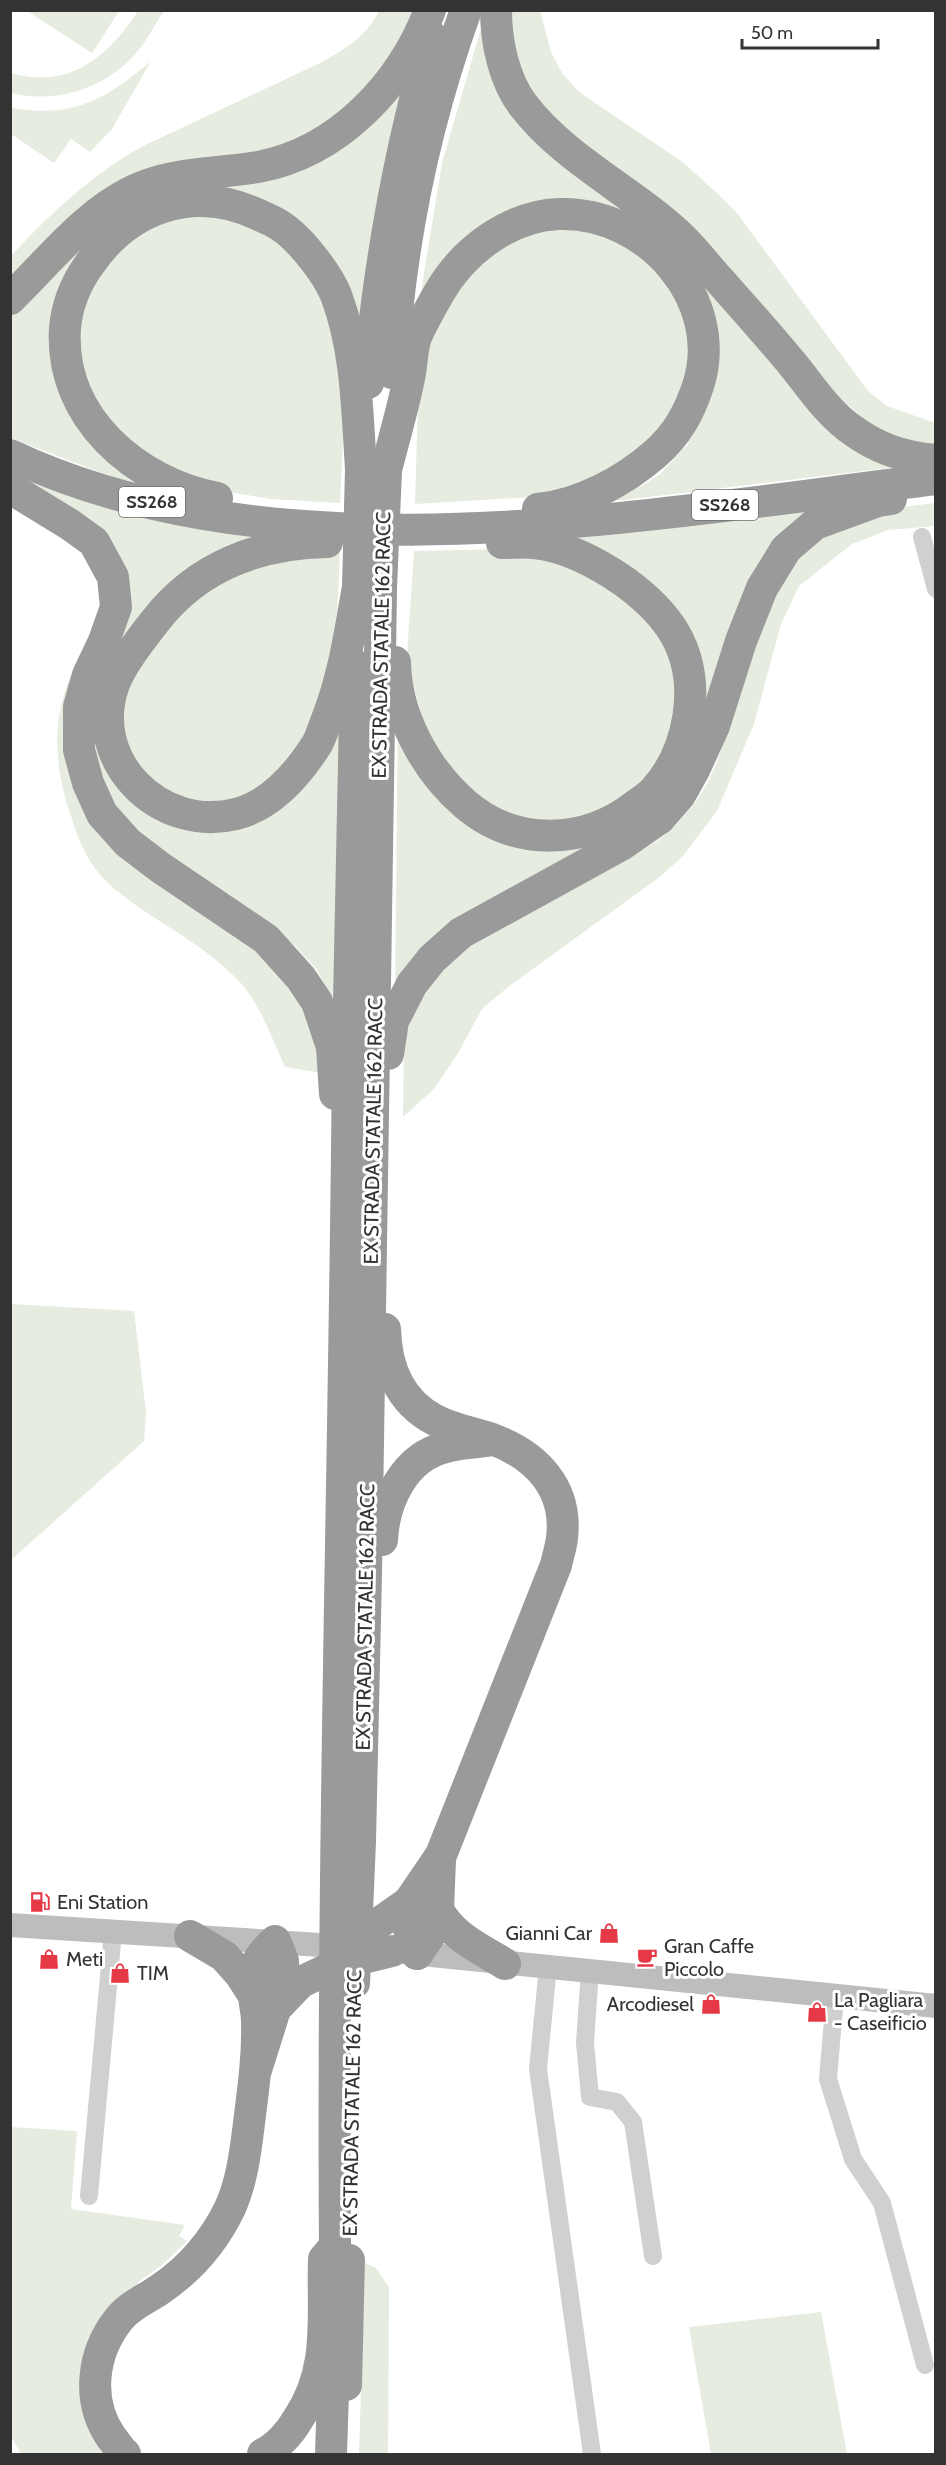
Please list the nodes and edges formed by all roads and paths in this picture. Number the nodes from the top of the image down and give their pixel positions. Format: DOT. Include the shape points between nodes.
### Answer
graph roads {
  1 [pos="430,10"];
  2 [pos="441,10"];
  3 [pos="466,10"];
  4 [pos="496,10"];
  5 [pos="10,299"];
  6 [pos="10,455"];
  7 [pos="936,460"];
  8 [pos="374,469"];
  9 [pos="936,478"];
  10 [pos="10,488"];
  11 [pos="936,493"];
  12 [pos="337,527"];
  13 [pos="403,529"];
  14 [pos="446,529"];
  15 [pos="922,537"];
  16 [pos="370,587"];
  17 [pos="936,589"];
  18 [pos="340,1049"];
  19 [pos="373,1150"];
  20 [pos="494,1440"];
  21 [pos="360,1841"];
  22 [pos="423,1906"];
  23 [pos="10,1925"];
  24 [pos="114,1932"];
  25 [pos="190,1936"];
  26 [pos="270,1941"];
  27 [pos="339,1945"];
  28 [pos="405,1952"];
  29 [pos="505,1964"];
  30 [pos="548,1966"];
  31 [pos="590,1970"];
  32 [pos="835,1996"];
  33 [pos="265,2001"];
  34 [pos="936,2006"];
  35 [pos="89,2196"];
  36 [pos="336,2255"];
  37 [pos="653,2256"];
  38 [pos="925,2365"];
  39 [pos="126,2454"];
  40 [pos="263,2454"];
  41 [pos="331,2454"];
  42 [pos="344,2454"];
  43 [pos="592,2454"];
  1 -- 5 [label="highway" via="410,54 388,85 366,110 333,136 300,153 260,166 176,177 135,190 98,212"];
  2 -- 8 [label="highway, EX STRADA STATALE 162 RACC" via="412,106 390,208 372,341"];
  3 -- 8 [label="highway, EX STRADA STATALE 162 RACC" via="423,160"];
  4 -- 7 [label="highway" via="505,74 521,103 543,129 684,240 827,408 847,426 881,448 910,458"];
  6 -- 12 [label="highway, SS268" via="72,480 176,508 235,518"];
  8 -- 12 [label="highway" via="348,333 335,292 310,255 280,225 249,210 224,204 176,203 144,213 113,234 97,252 74,291 65,327 67,363 74,388 91,420 124,457 168,483 198,494 281,507"];
  8 -- 13 [label="highway" via="410,374 416,339 440,291 467,256 489,238 532,218 559,214 614,223 644,239 670,261 690,292 702,324 704,369 683,423 634,472 556,507 466,513"];
  8 -- 16 [label="highway, EX STRADA STATALE 162 RACC, bridge"];
  9 -- 14 [label="highway, SS268" via="583,520"];
  10 -- 18 [label="highway" via="94,542 113,577 116,607 79,707 80,750 88,783 102,814 144,856 266,939 301,978"];
  11 -- 19 [label="highway" via="879,501 815,524 786,549 762,588 714,726 680,795 660,818 621,845 461,933 432,959 412,984 393,1021 381,1127"];
  12 -- 13 [label="highway, SS268"];
  13 -- 14 [label="highway, SS268"];
  13 -- 16 [label="highway" via="350,543 278,546 242,555 204,575 172,600 139,642 114,684 108,716 112,748 127,776 150,799 179,813 236,814 267,801 318,743"];
  14 -- 16 [label="highway" via="499,543 535,543 602,566 636,590 664,618 683,653 691,698 686,735 654,792 623,815 588,832 549,837 511,829 475,813 447,788 409,728 395,678 394,634"];
  15 -- 17 [label="street"];
  16 -- 18 [label="highway, EX STRADA STATALE 162 RACC"];
  16 -- 19 [label="highway, EX STRADA STATALE 162 RACC"];
  18 -- 36 [label="highway, EX STRADA STATALE 162 RACC, bridge" via="346,1336 334,1956"];
  19 -- 20 [label="highway" via="380,1173 388,1363 397,1384 412,1403 435,1420"];
  19 -- 21 [label="highway, EX STRADA STATALE 162 RACC"];
  20 -- 21 [label="highway" via="444,1447 424,1457 403,1477 389,1499 382,1526 368,1805"];
  20 -- 22 [label="highway" via="530,1457 543,1471 557,1494 562,1538 556,1565"];
  21 -- 36 [label="highway, EX STRADA STATALE 162 RACC, bridge" via="352,2033"];
  22 -- 27 [label="highway"];
  22 -- 28 [label="highway" via="432,1932"];
  22 -- 29 [label="highway" via="456,1934"];
  23 -- 24 [label="main road"];
  24 -- 25 [label="main road"];
  24 -- 35 [label="street"];
  25 -- 26 [label="main road"];
  25 -- 33 [label="highway" via="224,1956"];
  26 -- 27 [label="main road"];
  26 -- 33 [label="highway" via="255,1967"];
  27 -- 28 [label="main road"];
  28 -- 29 [label="main road"];
  28 -- 33 [label="highway" via="339,1964"];
  29 -- 30 [label="main road"];
  30 -- 31 [label="main road"];
  30 -- 43 [label="street" via="538,2069"];
  31 -- 32 [label="main road"];
  31 -- 37 [label="street" via="585,2043 590,2097 617,2102 633,2122"];
  32 -- 34 [label="main road"];
  32 -- 38 [label="street" via="828,2079 853,2159 882,2203"];
  33 -- 39 [label="highway" via="269,2022 256,2070 244,2167 230,2208 194,2261 120,2317 98,2356 95,2396 99,2414 108,2433"];
  36 -- 40 [label="highway" via="321,2371 314,2391 287,2435"];
  36 -- 41 [label="highway"];
  36 -- 42 [label="highway"];
}
